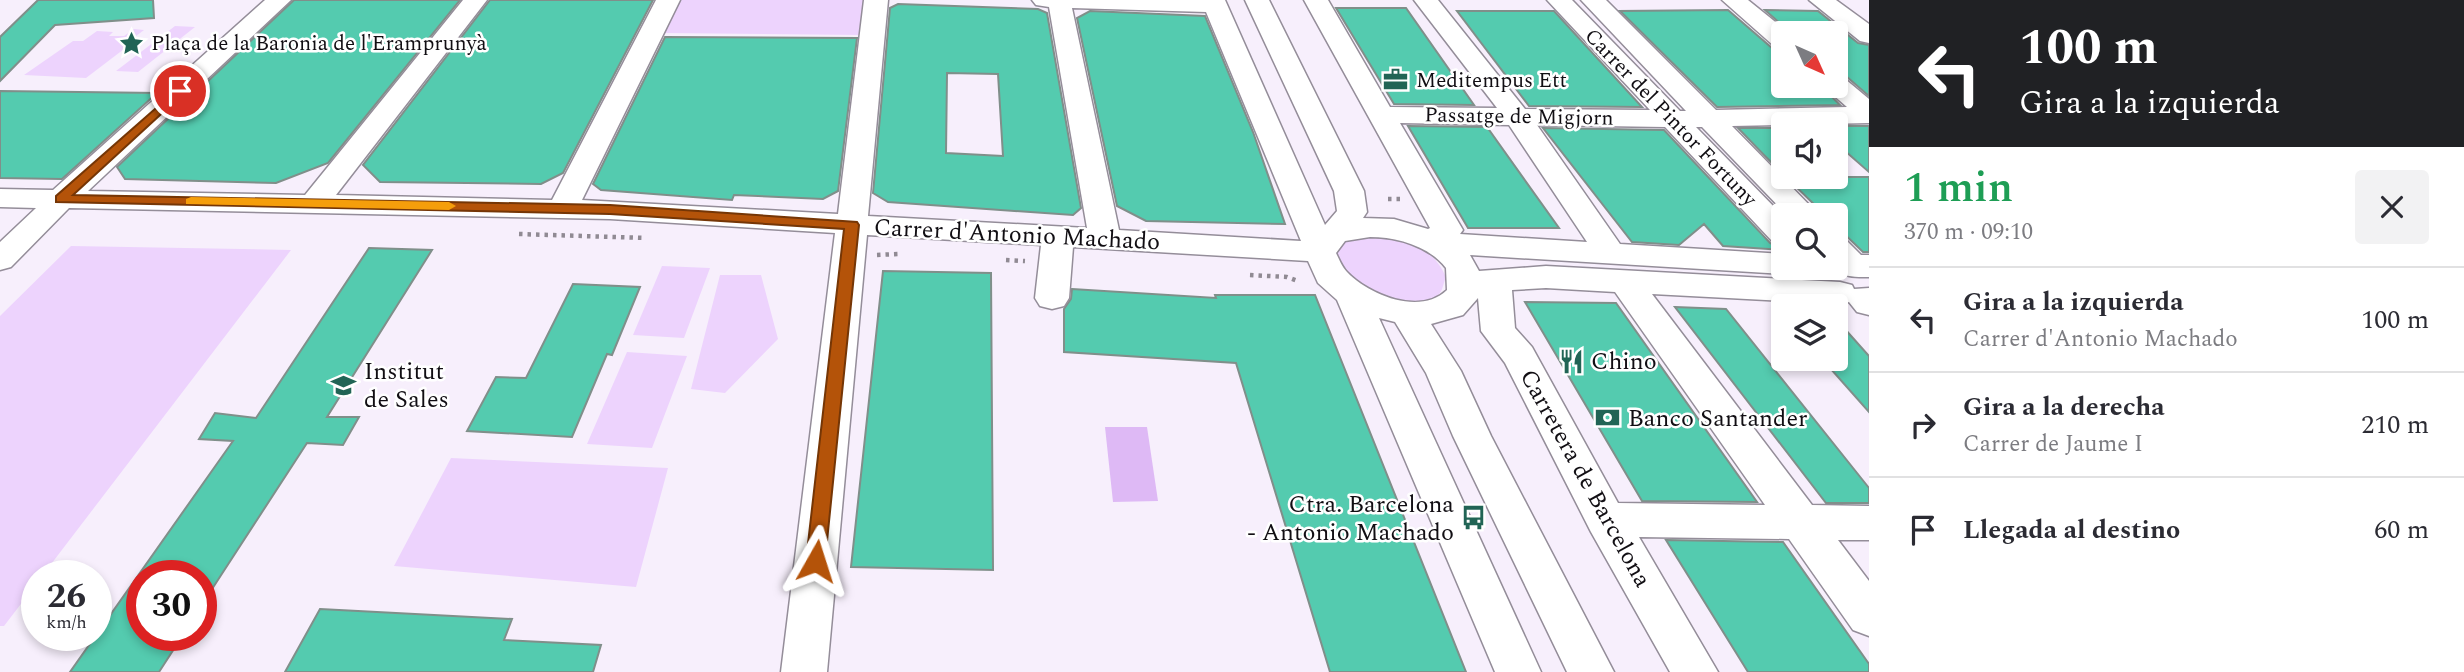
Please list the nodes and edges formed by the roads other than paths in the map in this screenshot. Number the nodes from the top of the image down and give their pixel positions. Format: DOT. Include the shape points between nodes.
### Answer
graph roads {
  1 [pos="279,0"];
  2 [pos="475,0"];
  3 [pos="668,0"];
  4 [pos="876,0"];
  5 [pos="1045,0"];
  6 [pos="1060,0"];
  7 [pos="1257,0"];
  8 [pos="1316,0"];
  9 [pos="1426,0"];
  10 [pos="1559,0"];
  11 [pos="1593,0"];
  12 [pos="1734,0"];
  13 [pos="1821,0"];
  14 [pos="1209,3"];
  15 [pos="1771,31"];
  16 [pos="1869,36"];
  17 [pos="1848,95"];
  18 [pos="1869,113"];
  19 [pos="1380,114"];
  20 [pos="1517,116"];
  21 [pos="1711,118"];
  22 [pos="1674,119"];
  23 [pos="1349,191"];
  24 [pos="0,198"];
  25 [pos="61,199"];
  26 [pos="1792,203"];
  27 [pos="313,204"];
  28 [pos="563,208"];
  29 [pos="1771,221"];
  30 [pos="1105,239"];
  31 [pos="850,241"];
  32 [pos="1432,242"];
  33 [pos="1322,246"];
  34 [pos="1057,250"];
  35 [pos="0,260"];
  36 [pos="1771,264"];
  37 [pos="1619,268"];
  38 [pos="1856,279"];
  39 [pos="1481,282"];
  40 [pos="1352,296"];
  41 [pos="1052,299"];
  42 [pos="1406,312"];
  43 [pos="1606,520"];
  44 [pos="1802,522"];
  45 [pos="1869,523"];
  46 [pos="1869,616"];
  47 [pos="804,672"];
  48 [pos="1518,672"];
  49 [pos="1591,672"];
  50 [pos="1695,672"];
  1 -- 25 [label="street"];
  2 -- 27 [label="street"];
  3 -- 28 [label="street"];
  4 -- 31 [label="street"];
  5 -- 6 [label="street"];
  6 -- 14 [label="street"];
  6 -- 30 [label="street"];
  7 -- 23 [label="street"];
  8 -- 19 [label="street"];
  9 -- 20 [label="street"];
  10 -- 22 [label="street, Carrer del Pintor Fortuny"];
  11 -- 21 [label="street, Carrer del Pintor Fortuny"];
  12 -- 15 [label="street"];
  13 -- 16 [label="street"];
  14 -- 33 [label="street"];
  17 -- 18 [label="street"];
  18 -- 21 [label="street, Passatge de Migjorn"];
  19 -- 20 [label="street, Passatge de Migjorn"];
  19 -- 32 [label="street" via="1447,230"];
  20 -- 22 [label="street, Passatge de Migjorn"];
  20 -- 37 [label="street"];
  21 -- 22 [label="street, Passatge de Migjorn"];
  21 -- 26 [label="street, Carrer del Pintor Fortuny"];
  22 -- 29 [label="street, Carrer del Pintor Fortuny"];
  23 -- 32 [label="street" via="1374,211"];
  23 -- 33 [label="street" via="1352,212"];
  24 -- 25 [label="street, Carrer d'Antonio Machado"];
  25 -- 27 [label="street, Carrer d'Antonio Machado"];
  25 -- 35 [label="street"];
  27 -- 28 [label="street, Carrer d'Antonio Machado"];
  28 -- 31 [label="street, Carrer d'Antonio Machado"];
  30 -- 33 [label="street, Carrer d'Antonio Machado"];
  30 -- 34 [label="street, Carrer d'Antonio Machado"];
  31 -- 34 [label="street, Carrer d'Antonio Machado"];
  31 -- 47 [label="street"];
  32 -- 33 [label="street, Carrer d'Antonio Machado" via="1382,226 1356,226"];
  32 -- 37 [label="street"];
  32 -- 39 [label="street"];
  33 -- 40 [label="street" via="1322,267"];
  34 -- 41 [label="street"];
  36 -- 37 [label="street"];
  37 -- 38 [label="street"];
  37 -- 39 [label="street"];
  37 -- 44 [label="street"];
  39 -- 42 [label="street" via="1447,309"];
  39 -- 43 [label="street, Carretera de Barcelona" via="1494,304 1498,331 1519,356"];
  40 -- 42 [label="street"];
  40 -- 48 [label="street"];
  42 -- 49 [label="street" via="1443,371"];
  43 -- 44 [label="street"];
  43 -- 50 [label="street, Carretera de Barcelona"];
  44 -- 45 [label="street"];
  44 -- 46 [label="street"];
}
